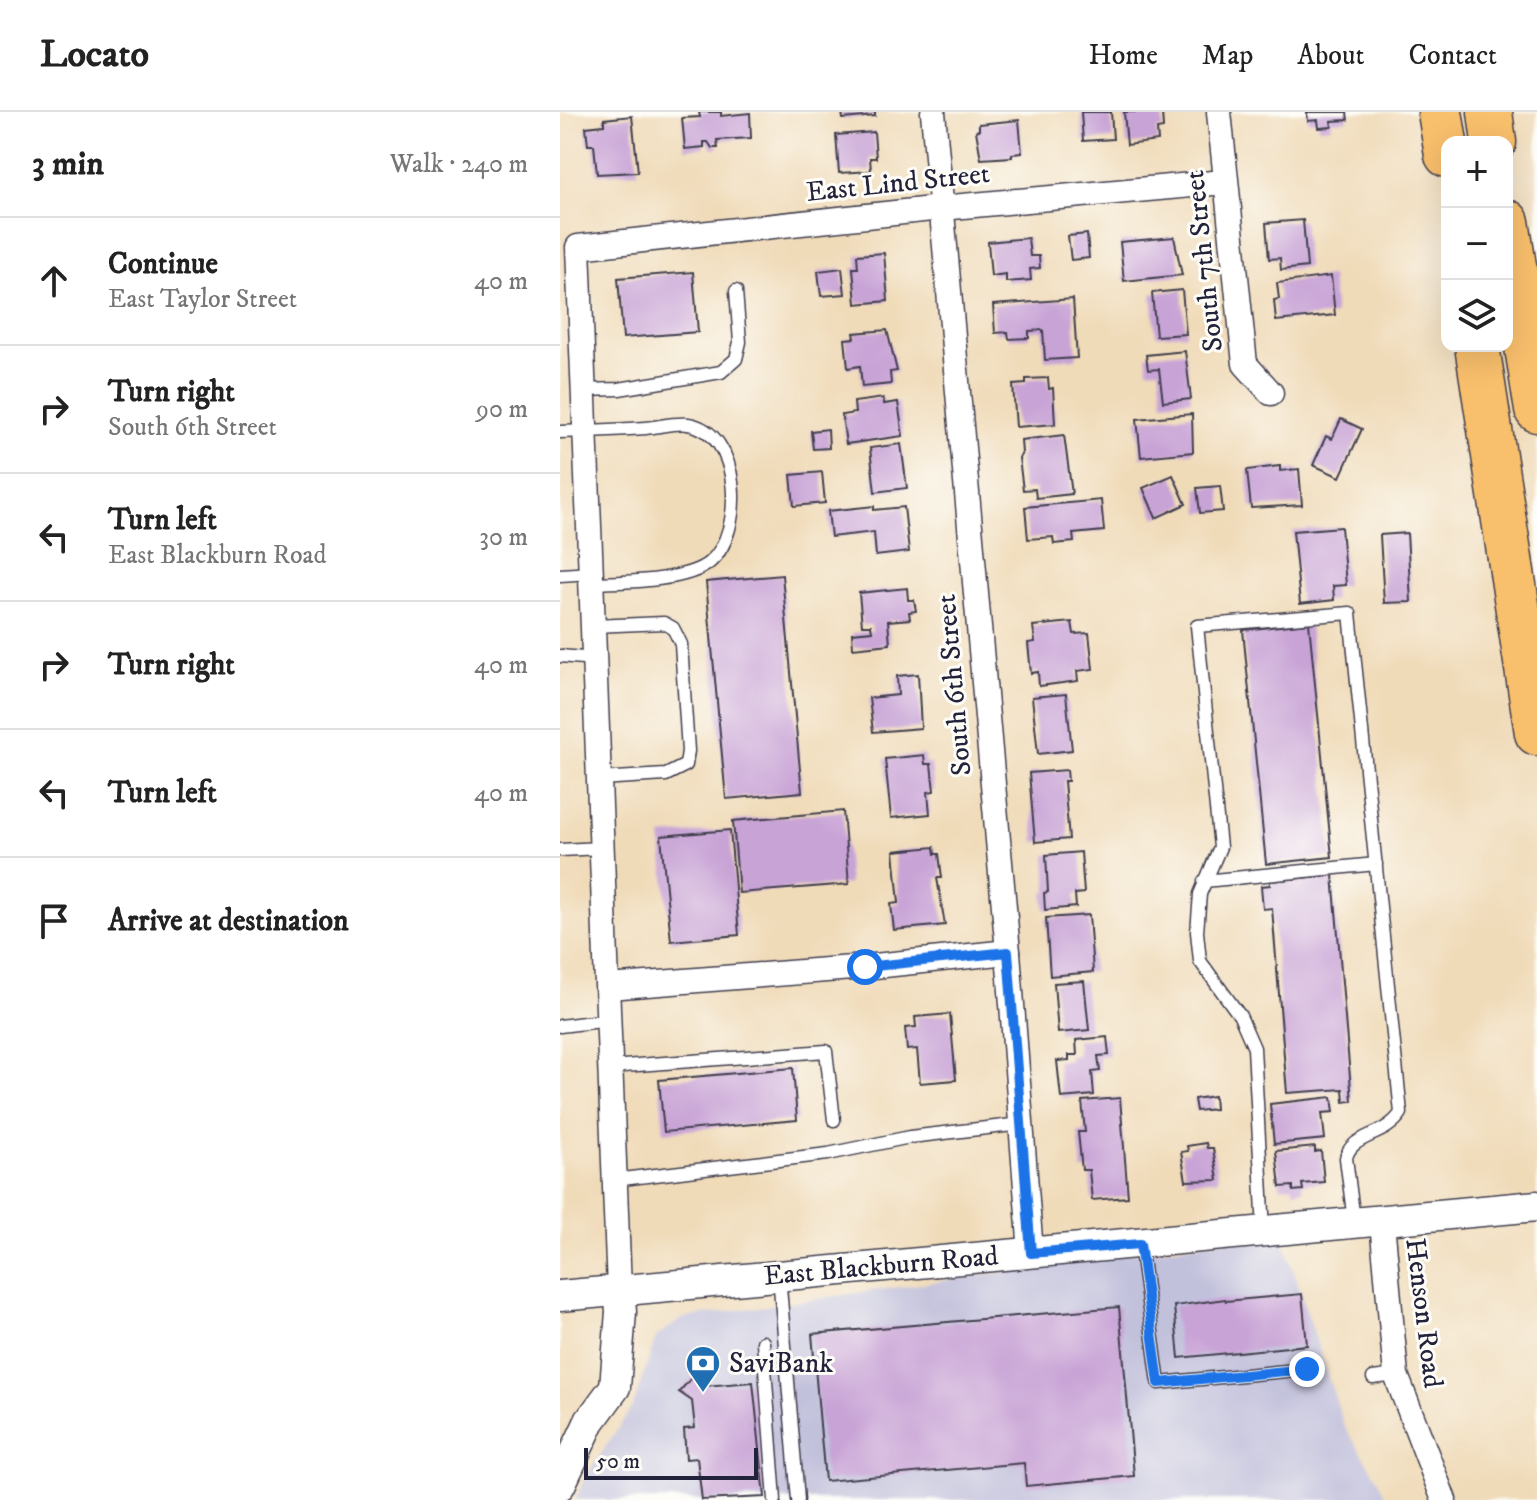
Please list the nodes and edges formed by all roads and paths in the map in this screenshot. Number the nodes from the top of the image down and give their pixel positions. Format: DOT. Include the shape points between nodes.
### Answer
graph roads {
  1 [pos="933,112"];
  2 [pos="1219,112"];
  3 [pos="1440,112"];
  4 [pos="1490,112"];
  5 [pos="1444,136"];
  6 [pos="1493,136"];
  7 [pos="1224,182"];
  8 [pos="941,208"];
  9 [pos="569,249"];
  10 [pos="1513,260"];
  11 [pos="736,291"];
  12 [pos="1478,352"];
  13 [pos="584,390"];
  14 [pos="1271,393"];
  15 [pos="1537,410"];
  16 [pos="586,431"];
  17 [pos="560,432"];
  18 [pos="560,575"];
  19 [pos="591,578"];
  20 [pos="593,626"];
  21 [pos="560,656"];
  22 [pos="595,659"];
  23 [pos="1537,733"];
  24 [pos="599,779"];
  25 [pos="602,848"];
  26 [pos="560,850"];
  27 [pos="1376,864"];
  28 [pos="1204,881"];
  29 [pos="1008,952"];
  30 [pos="608,987"];
  31 [pos="609,1020"];
  32 [pos="560,1026"];
  33 [pos="610,1067"];
  34 [pos="834,1120"];
  35 [pos="1021,1124"];
  36 [pos="614,1180"];
  37 [pos="1527,1207"];
  38 [pos="1368,1223"];
  39 [pos="1264,1232"];
  40 [pos="1140,1244"];
  41 [pos="1031,1253"];
  42 [pos="779,1275"];
  43 [pos="619,1289"];
  44 [pos="560,1296"];
  45 [pos="763,1342"];
  46 [pos="1307,1369"];
  47 [pos="590,1421"];
  48 [pos="560,1434"];
  49 [pos="560,1485"];
  50 [pos="775,1500"];
  51 [pos="798,1500"];
  52 [pos="1444,1500"];
  1 -- 8 [label="street, South 6th Street"];
  2 -- 7 [label="street, South 7th Street"];
  3 -- 5 [label="highway"];
  4 -- 6 [label="highway"];
  7 -- 8 [label="street, East Lind Street"];
  7 -- 14 [label="street, South 7th Street" via="1245,364"];
  8 -- 9 [label="street, East Lind Street"];
  8 -- 29 [label="street, South 6th Street"];
  9 -- 13 [label="street"];
  10 -- 15 [label="highway"];
  11 -- 13 [label="lane" via="740,342 736,359 721,372"];
  12 -- 23 [label="highway"];
  13 -- 16 [label="street"];
  16 -- 17 [label="lane"];
  16 -- 19 [label="street"];
  16 -- 19 [label="lane" via="689,424 712,434 724,451 733,507 730,533 709,564 679,574"];
  18 -- 19 [label="lane"];
  19 -- 20 [label="street"];
  20 -- 22 [label="street"];
  20 -- 24 [label="lane" via="664,623 673,628 681,644 688,751 686,765 666,775"];
  21 -- 22 [label="lane"];
  22 -- 24 [label="street"];
  24 -- 25 [label="street"];
  25 -- 26 [label="lane"];
  25 -- 30 [label="street"];
  27 -- 28 [label="lane"];
  27 -- 28 [label="lane" via="1350,613 1197,626 1220,847"];
  27 -- 38 [label="lane" via="1401,1113 1386,1129 1348,1149 1346,1158"];
  28 -- 39 [label="lane" via="1197,932 1200,961 1240,1016 1254,1048"];
  29 -- 30 [label="street"];
  29 -- 35 [label="street, South 6th Street"];
  30 -- 31 [label="street"];
  31 -- 32 [label="lane"];
  31 -- 33 [label="street"];
  33 -- 34 [label="lane" via="826,1051"];
  33 -- 36 [label="street"];
  35 -- 36 [label="lane"];
  35 -- 41 [label="street, South 6th Street"];
  36 -- 43 [label="street"];
  37 -- 38 [label="street, East Blackburn Road"];
  38 -- 39 [label="street, East Blackburn Road"];
  38 -- 52 [label="street, Henson Road" via="1385,1376"];
  39 -- 40 [label="street, East Blackburn Road"];
  40 -- 41 [label="street, East Blackburn Road"];
  40 -- 46 [label="lane" via="1159,1383"];
  41 -- 42 [label="street, East Blackburn Road"];
  42 -- 43 [label="street, East Blackburn Road"];
  42 -- 51 [label="lane"];
  43 -- 44 [label="street, East Blackburn Road"];
  43 -- 47 [label="street" via="615,1387"];
  45 -- 50 [label="lane"];
  47 -- 48 [label="street"];
  47 -- 49 [label="street"];
}
